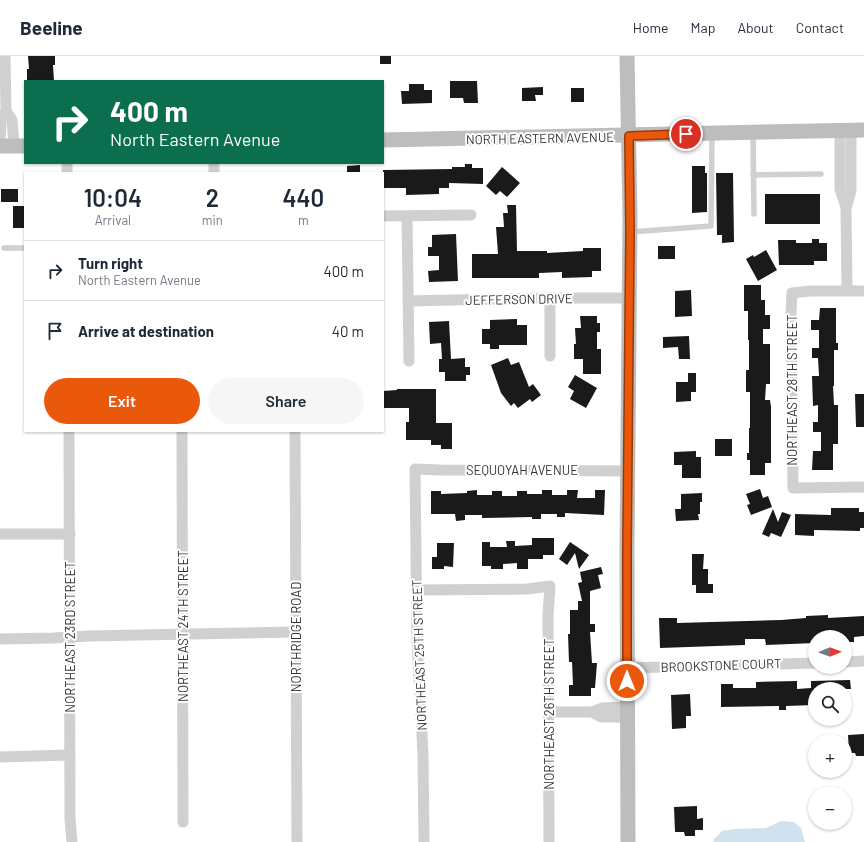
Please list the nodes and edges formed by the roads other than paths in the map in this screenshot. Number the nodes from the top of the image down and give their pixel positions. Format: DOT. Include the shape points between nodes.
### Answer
graph roads {
  1 [pos="5,56"];
  2 [pos="627,56"];
  3 [pos="851,130"];
  4 [pos="753,132"];
  5 [pos="712,134"];
  6 [pos="629,136"];
  7 [pos="384,140"];
  8 [pos="10,146"];
  9 [pos="753,174"];
  10 [pos="821,174"];
  11 [pos="754,214"];
  12 [pos="471,215"];
  13 [pos="384,216"];
  14 [pos="407,216"];
  15 [pos="630,232"];
  16 [pos="4,248"];
  17 [pos="24,248"];
  18 [pos="847,290"];
  19 [pos="864,291"];
  20 [pos="550,298"];
  21 [pos="630,298"];
  22 [pos="408,302"];
  23 [pos="550,356"];
  24 [pos="409,361"];
  25 [pos="69,432"];
  26 [pos="182,432"];
  27 [pos="295,432"];
  28 [pos="415,469"];
  29 [pos="628,470"];
  30 [pos="864,487"];
  31 [pos="0,534"];
  32 [pos="70,534"];
  33 [pos="416,590"];
  34 [pos="295,632"];
  35 [pos="182,635"];
  36 [pos="70,637"];
  37 [pos="0,639"];
  38 [pos="864,661"];
  39 [pos="808,662"];
  40 [pos="852,662"];
  41 [pos="627,668"];
  42 [pos="549,712"];
  43 [pos="628,712"];
  44 [pos="70,755"];
  45 [pos="0,757"];
  46 [pos="184,822"];
  47 [pos="72,842"];
  48 [pos="297,842"];
  49 [pos="424,842"];
  50 [pos="549,842"];
  51 [pos="628,842"];
  1 -- 8 [label="street" via="6,111 12,120"];
  2 -- 6 [label="street"];
  3 -- 4 [label="street, NORTH EASTERN AVENUE"];
  3 -- 18 [label="street" via="850,191 846,208"];
  4 -- 5 [label="street, NORTH EASTERN AVENUE"];
  4 -- 9 [label="lane"];
  5 -- 6 [label="street, NORTH EASTERN AVENUE"];
  5 -- 15 [label="lane" via="711,226"];
  6 -- 7 [label="street, NORTH EASTERN AVENUE"];
  6 -- 15 [label="street"];
  9 -- 10 [label="lane"];
  9 -- 11 [label="lane"];
  12 -- 14 [label="street"];
  13 -- 14 [label="street"];
  14 -- 22 [label="street"];
  15 -- 21 [label="street"];
  16 -- 17 [label="lane"];
  18 -- 19 [label="street"];
  18 -- 30 [label="street, NORTHEAST 28TH STREET" via="792,293 793,488"];
  20 -- 21 [label="street, JEFFERSON DRIVE"];
  20 -- 22 [label="street, JEFFERSON DRIVE"];
  20 -- 23 [label="street"];
  21 -- 29 [label="street"];
  22 -- 24 [label="street"];
  25 -- 32 [label="street, NORTHEAST 23RD STREET"];
  26 -- 35 [label="street, NORTHEAST 24TH STREET"];
  27 -- 34 [label="street, NORTHRIDGE ROAD"];
  28 -- 29 [label="street, SEQUOYAH AVENUE"];
  28 -- 33 [label="street, NORTHEAST 25TH STREET"];
  29 -- 41 [label="street"];
  31 -- 32 [label="street"];
  32 -- 36 [label="street, NORTHEAST 23RD STREET"];
  33 -- 42 [label="street, NORTHEAST 26TH STREET" via="527,590 550,586"];
  33 -- 49 [label="street, NORTHEAST 25TH STREET"];
  34 -- 35 [label="street"];
  34 -- 48 [label="street, NORTHRIDGE ROAD"];
  35 -- 36 [label="street"];
  35 -- 46 [label="street, NORTHEAST 24TH STREET"];
  36 -- 37 [label="street"];
  36 -- 44 [label="street, NORTHEAST 23RD STREET"];
  38 -- 40 [label="street"];
  39 -- 41 [label="street, BROOKSTONE COURT"];
  41 -- 43 [label="street"];
  42 -- 43 [label="street" via="592,712 602,708"];
  42 -- 50 [label="street, NORTHEAST 26TH STREET"];
  43 -- 51 [label="street"];
  44 -- 45 [label="street"];
  44 -- 47 [label="street, NORTHEAST 23RD STREET"];
}
